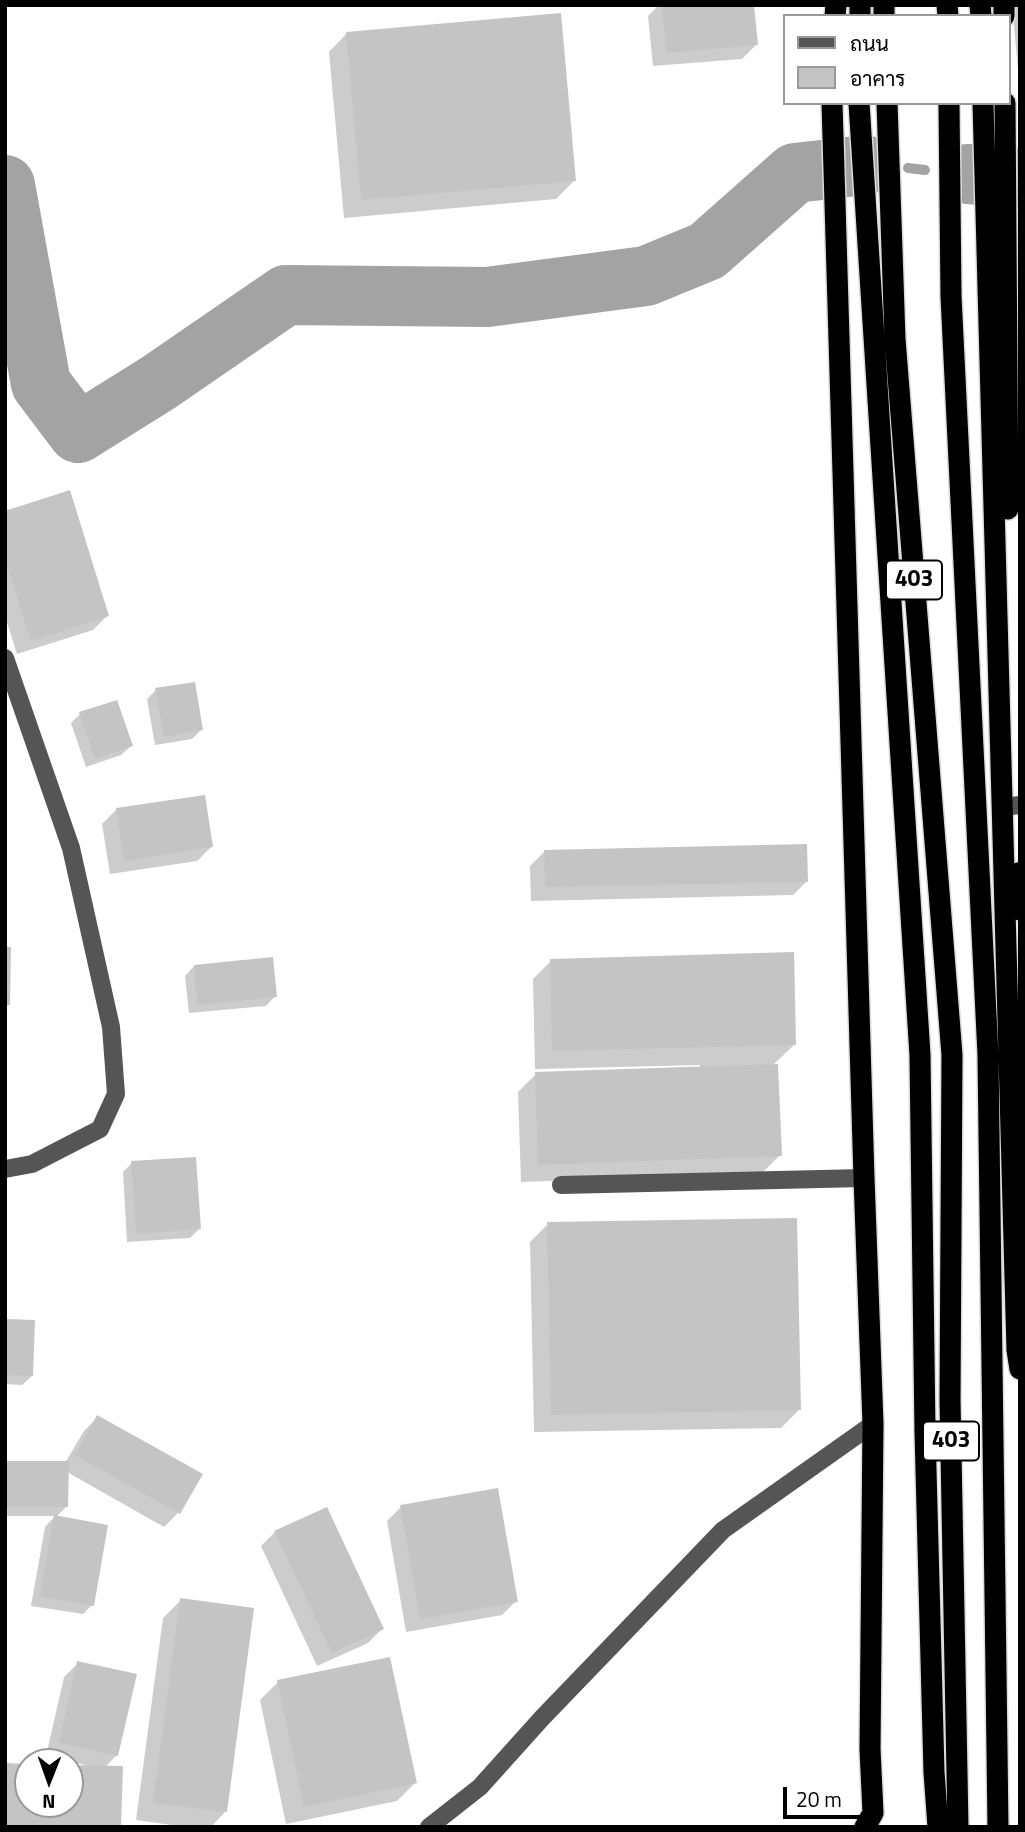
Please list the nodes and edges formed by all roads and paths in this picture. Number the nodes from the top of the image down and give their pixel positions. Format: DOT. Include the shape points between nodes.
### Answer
graph roads {
  1 [pos="832,105"];
  2 [pos="859,105"];
  3 [pos="887,105"];
  4 [pos="949,105"];
  5 [pos="983,105"];
  6 [pos="1004,105"];
  7 [pos="5,659"];
  8 [pos="1015,806"];
  9 [pos="1020,910"];
  10 [pos="5,1170"];
  11 [pos="864,1178"];
  12 [pos="562,1185"];
  13 [pos="1020,1369"];
  14 [pos="873,1423"];
  15 [pos="872,1822"];
  16 [pos="429,1827"];
  17 [pos="938,1827"];
  18 [pos="958,1827"];
  19 [pos="998,1827"];
  1 -- 11 [label="highway"];
  2 -- 17 [label="highway" via="920,1055 925,1432"];
  3 -- 18 [label="highway, 403" via="894,339 952,1055 950,1400"];
  4 -- 19 [label="highway, 403" via="951,296 988,1055"];
  5 -- 13 [label="highway"];
  6 -- 8 [label="highway"];
  7 -- 10 [label="street" via="71,848 111,1027 116,1094 100,1129 32,1164"];
  8 -- 9 [label="highway"];
  11 -- 12 [label="street"];
  11 -- 14 [label="highway"];
  14 -- 15 [label="highway"];
  14 -- 16 [label="street" via="723,1530 480,1787"];
}
